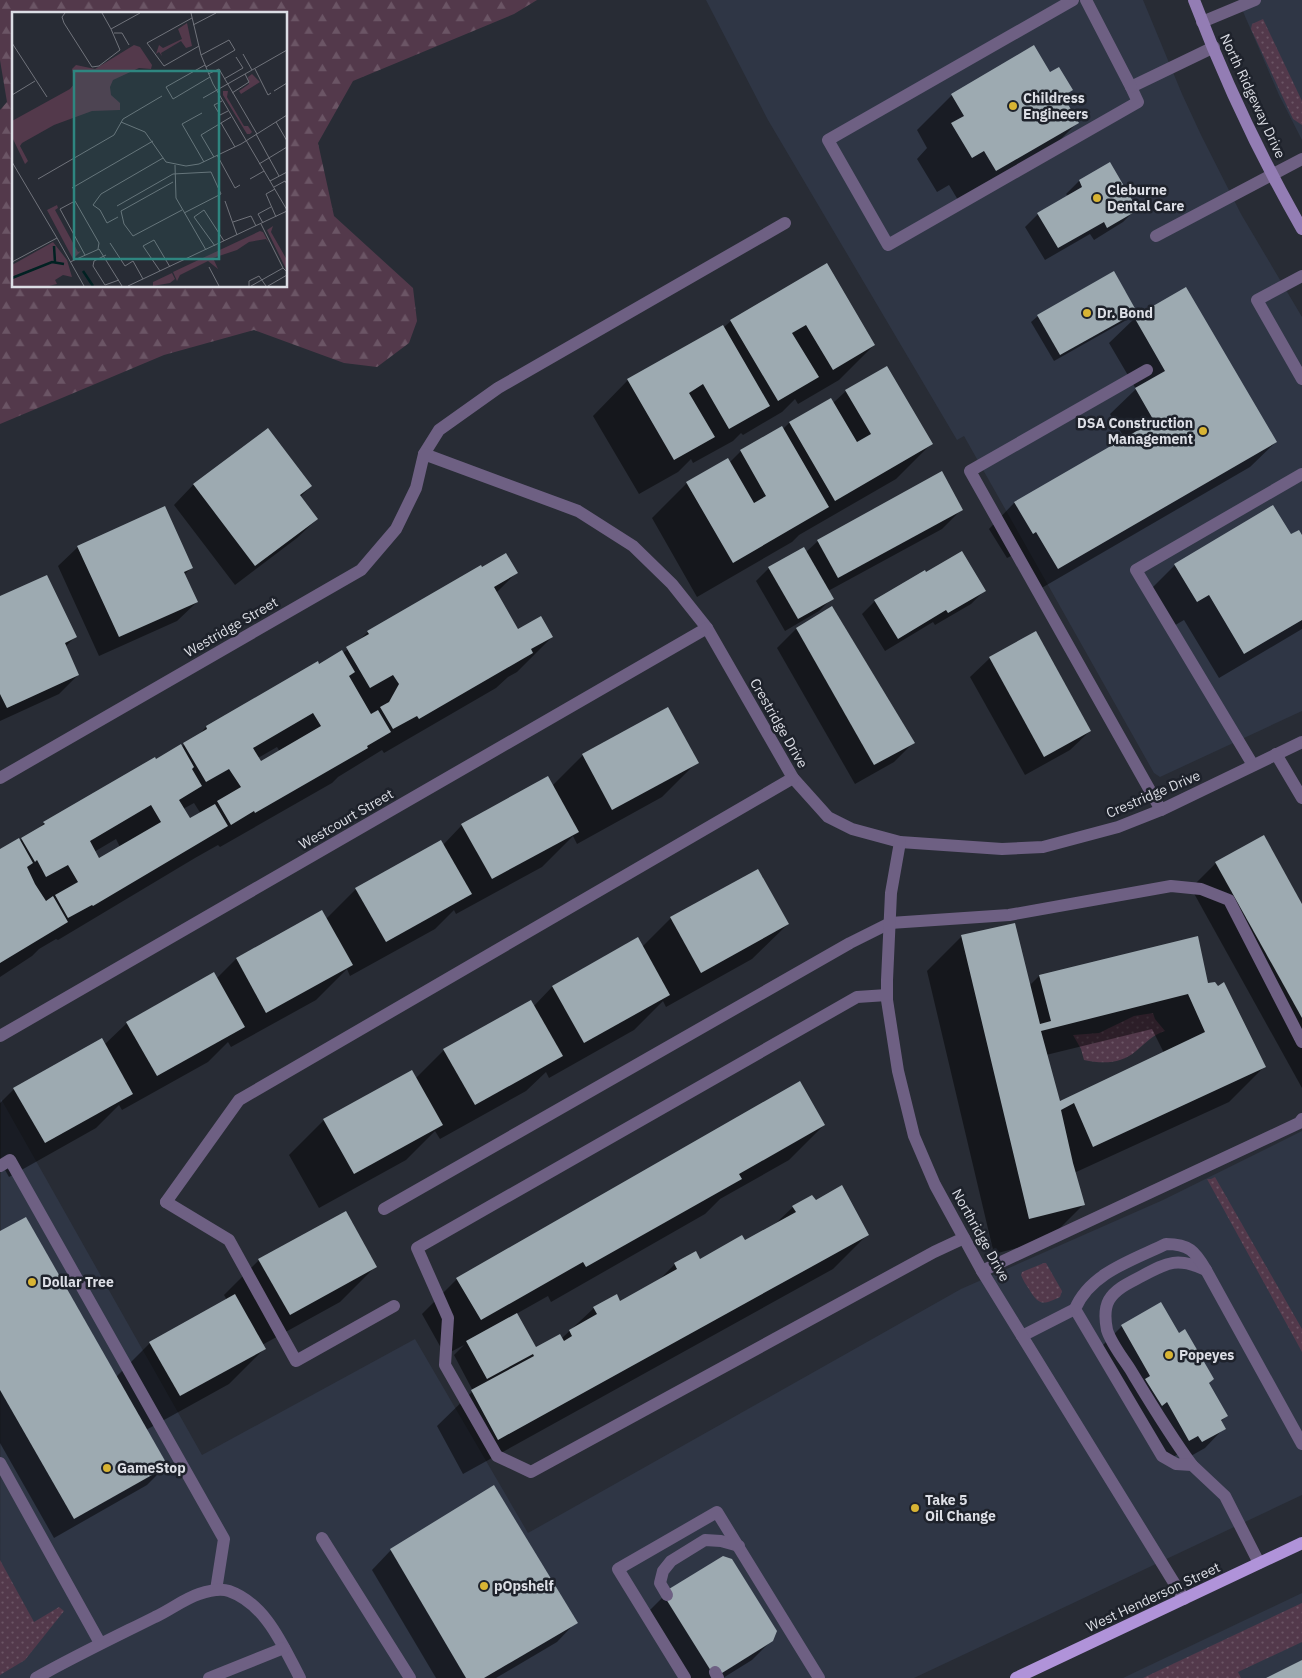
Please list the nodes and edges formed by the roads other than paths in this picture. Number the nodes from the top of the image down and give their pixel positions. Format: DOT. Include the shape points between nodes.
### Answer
graph roads {
  1 [pos="1073,0"];
  2 [pos="1086,0"];
  3 [pos="1194,0"];
  4 [pos="1255,0"];
  5 [pos="1202,22"];
  6 [pos="1214,47"];
  7 [pos="1130,87"];
  8 [pos="1302,159"];
  9 [pos="1273,175"];
  10 [pos="785,223"];
  11 [pos="1302,229"];
  12 [pos="1156,236"];
  13 [pos="1302,276"];
  14 [pos="1147,370"];
  15 [pos="1302,379"];
  16 [pos="424,454"];
  17 [pos="1302,474"];
  18 [pos="708,628"];
  19 [pos="1302,742"];
  20 [pos="1276,754"];
  21 [pos="1252,765"];
  22 [pos="0,778"];
  23 [pos="793,778"];
  24 [pos="1302,798"];
  25 [pos="1161,810"];
  26 [pos="900,842"];
  27 [pos="890,923"];
  28 [pos="887,995"];
  29 [pos="0,1036"];
  30 [pos="1302,1042"];
  31 [pos="1302,1119"];
  32 [pos="0,1166"];
  33 [pos="384,1210"];
  34 [pos="964,1238"];
  35 [pos="1206,1270"];
  36 [pos="982,1271"];
  37 [pos="394,1306"];
  38 [pos="1075,1310"];
  39 [pos="1022,1336"];
  40 [pos="1302,1444"];
  41 [pos="0,1463"];
  42 [pos="1192,1465"];
  43 [pos="322,1538"];
  44 [pos="1302,1543"];
  45 [pos="739,1546"];
  46 [pos="1260,1563"];
  47 [pos="216,1590"];
  48 [pos="667,1595"];
  49 [pos="1184,1599"];
  50 [pos="100,1643"];
  51 [pos="284,1648"];
  52 [pos="36,1678"];
  53 [pos="209,1678"];
  54 [pos="300,1678"];
  55 [pos="410,1678"];
  56 [pos="685,1678"];
  57 [pos="819,1678"];
  58 [pos="1016,1678"];
  1 -- 7 [label="street" via="828,140 888,245 1138,102"];
  2 -- 7 [label="street"];
  3 -- 5 [label="street, North Ridgeway Drive"];
  4 -- 5 [label="street"];
  5 -- 6 [label="street, North Ridgeway Drive"];
  6 -- 7 [label="street"];
  6 -- 9 [label="street, North Ridgeway Drive"];
  8 -- 9 [label="street"];
  9 -- 11 [label="street, North Ridgeway Drive"];
  9 -- 12 [label="street"];
  10 -- 16 [label="street, Westridge Street" via="498,388 439,430"];
  13 -- 15 [label="street" via="1257,300"];
  14 -- 25 [label="street" via="970,471"];
  16 -- 18 [label="street, Crestridge Drive" via="578,511 633,546 672,584"];
  16 -- 22 [label="street, Westridge Street" via="416,488 396,529 361,570"];
  17 -- 21 [label="street" via="1136,570"];
  18 -- 23 [label="street, Crestridge Drive"];
  18 -- 29 [label="street, Westcourt Street"];
  19 -- 20 [label="street, Crestridge Drive"];
  20 -- 21 [label="street, Crestridge Drive"];
  20 -- 24 [label="street"];
  21 -- 25 [label="street, Crestridge Drive"];
  23 -- 26 [label="street, Crestridge Drive" via="828,817 852,829"];
  23 -- 37 [label="street" via="239,1100 166,1202 229,1240 296,1361"];
  25 -- 26 [label="street, Crestridge Drive" via="1118,827 1043,847 1002,849"];
  26 -- 27 [label="street, Northridge Drive" via="891,893"];
  27 -- 28 [label="street, Northridge Drive"];
  27 -- 30 [label="street" via="1009,915 1171,886 1201,889 1229,900"];
  27 -- 33 [label="street"];
  28 -- 34 [label="street, Northridge Drive" via="898,1071 914,1136 935,1185"];
  28 -- 34 [label="street" via="857,997 417,1248 448,1318 445,1365 497,1456 531,1472"];
  31 -- 36 [label="street"];
  32 -- 47 [label="street" via="10,1160 224,1539"];
  34 -- 36 [label="street, Northridge Drive"];
  35 -- 38 [label="street" via="1190,1248 1166,1244 1105,1273 1080,1299"];
  35 -- 40 [label="street"];
  35 -- 42 [label="street" via="1192,1263 1162,1265 1115,1293 1109,1300 1104,1317 1120,1354"];
  36 -- 39 [label="street, Northridge Drive"];
  38 -- 39 [label="street"];
  38 -- 42 [label="street" via="1162,1456 1176,1464"];
  39 -- 49 [label="street, Northridge Drive"];
  41 -- 50 [label="street"];
  42 -- 46 [label="street" via="1225,1496"];
  43 -- 55 [label="street"];
  44 -- 46 [label="main road, West Henderson Street"];
  45 -- 48 [label="street" via="705,1540 671,1561 663,1571 660,1583"];
  45 -- 56 [label="street" via="717,1512 618,1569"];
  45 -- 57 [label="street"];
  46 -- 49 [label="main road, West Henderson Street"];
  47 -- 50 [label="street" via="197,1595"];
  47 -- 51 [label="street" via="228,1590 253,1606 268,1622"];
  49 -- 58 [label="main road, West Henderson Street"];
  50 -- 52 [label="street"];
  51 -- 53 [label="street"];
  51 -- 54 [label="street"];
}
